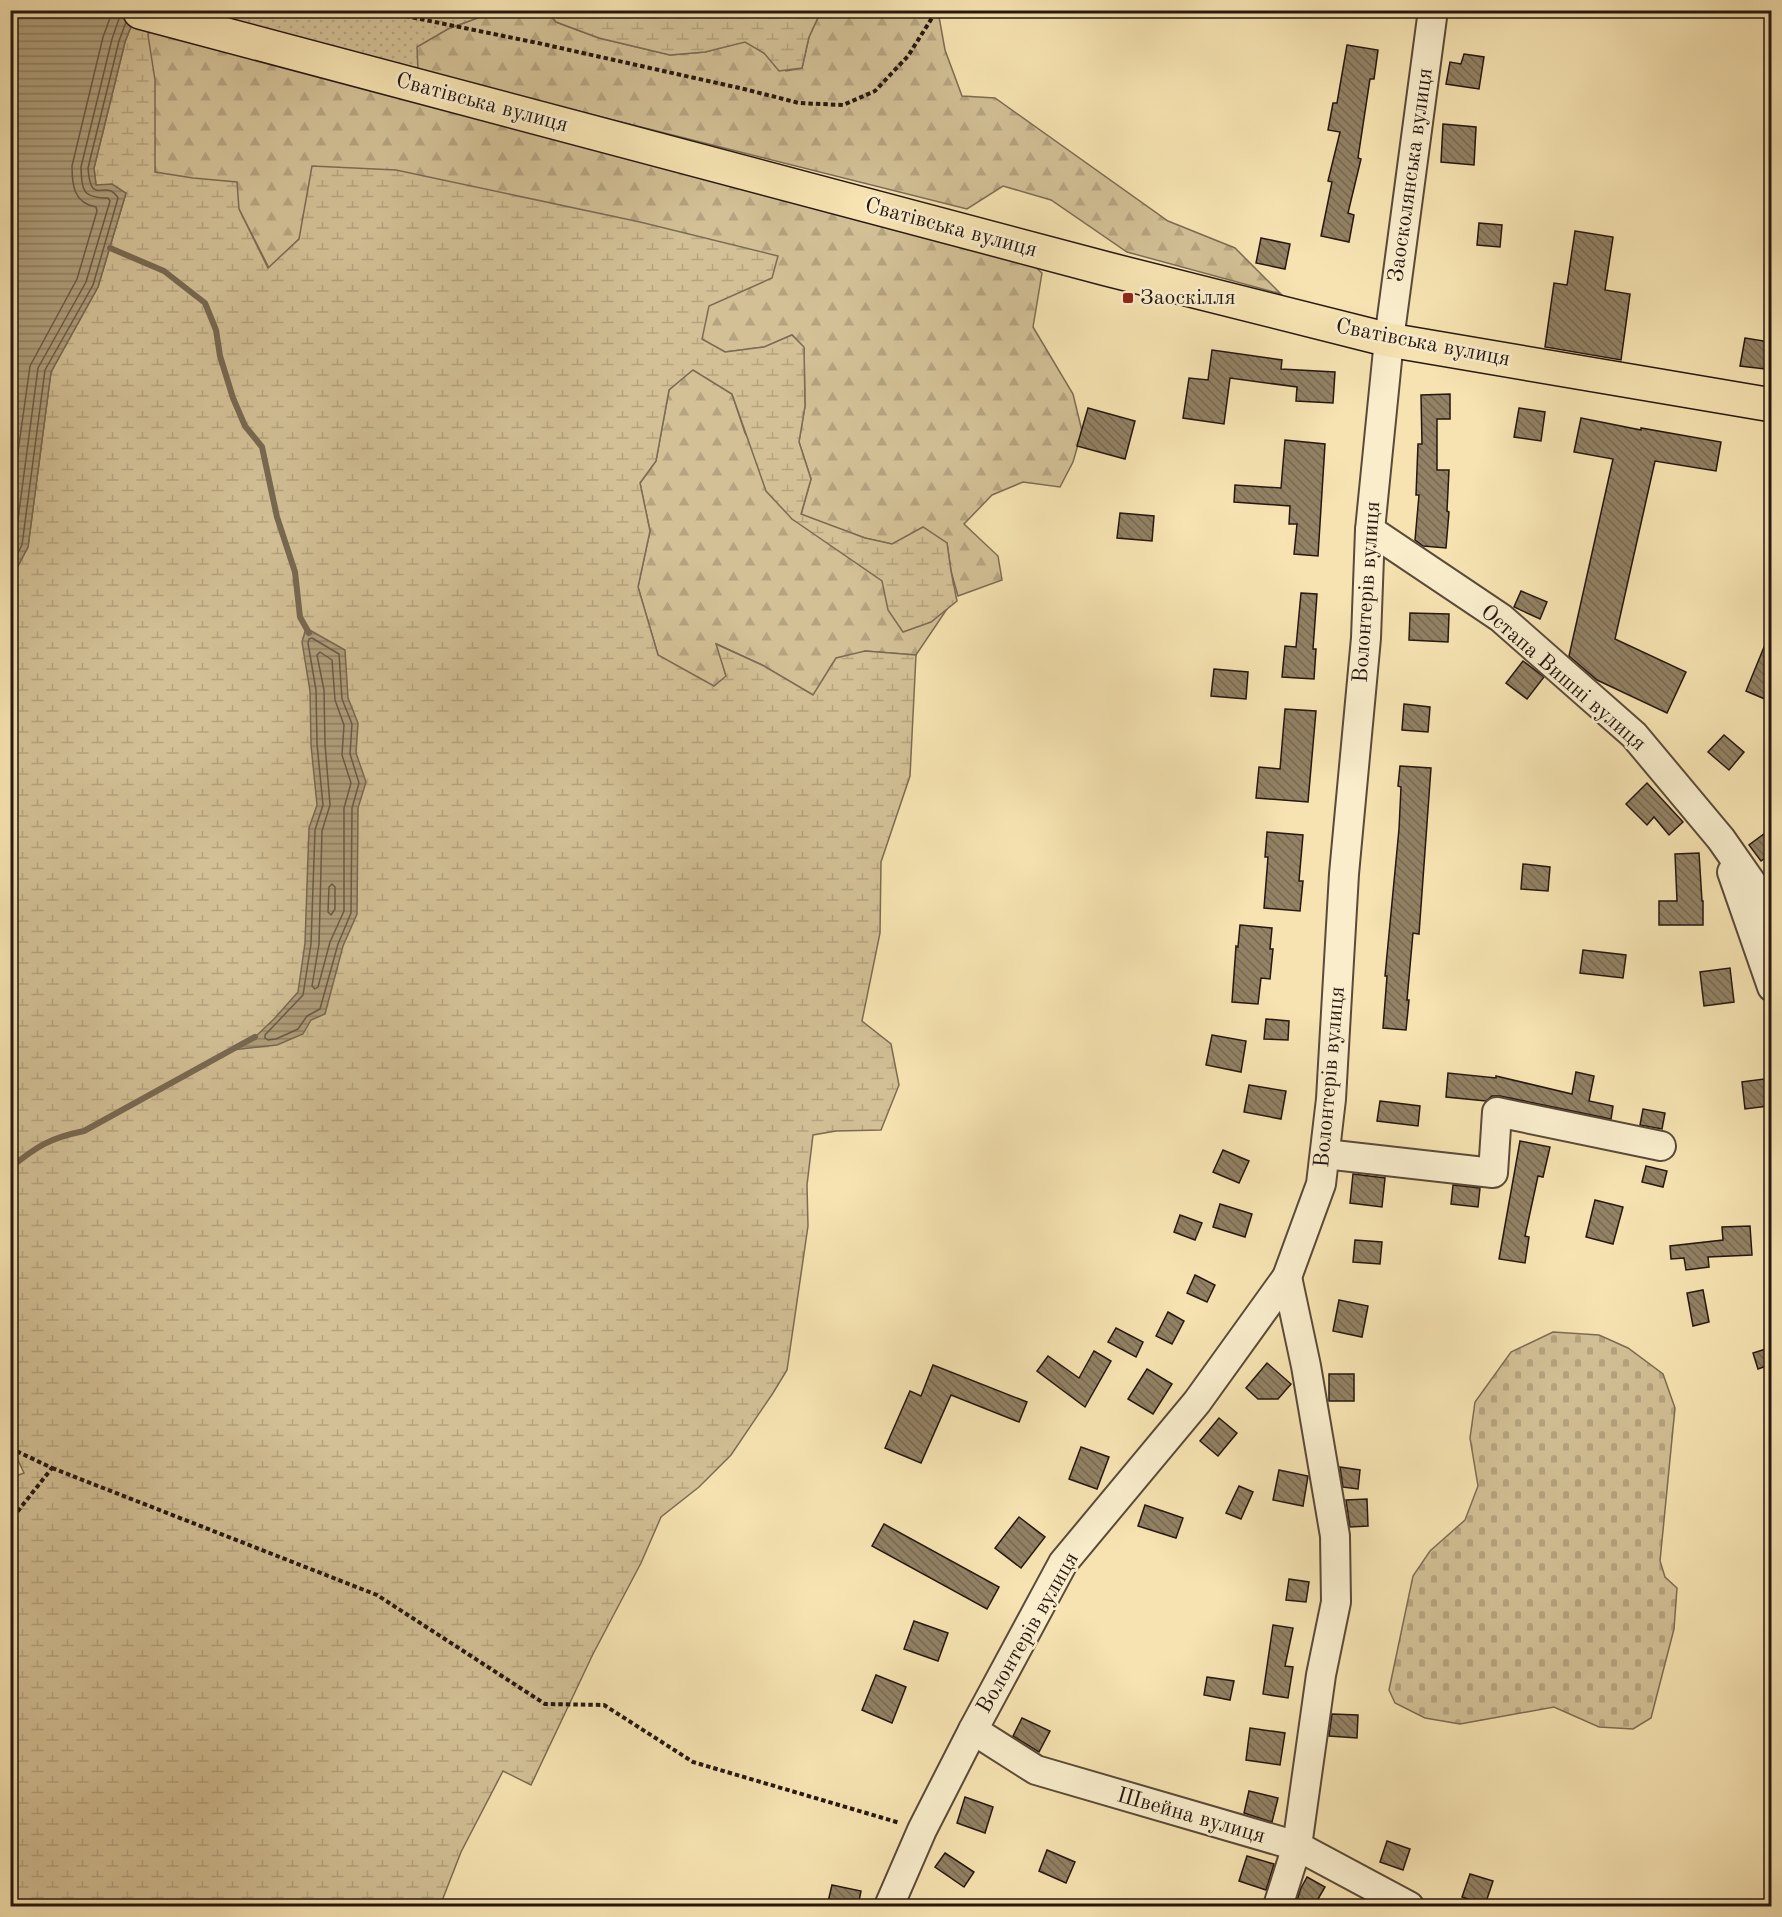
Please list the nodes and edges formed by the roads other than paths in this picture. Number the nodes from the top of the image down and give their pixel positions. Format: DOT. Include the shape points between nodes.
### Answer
graph roads {
  1 [pos="1432,11"];
  2 [pos="140,12"];
  3 [pos="1389,340"];
  4 [pos="1772,405"];
  5 [pos="1371,530"];
  6 [pos="1721,839"];
  7 [pos="1772,912"];
  8 [pos="1772,987"];
  9 [pos="1661,1146"];
  10 [pos="1324,1154"];
  11 [pos="1287,1277"];
  12 [pos="973,1730"];
  13 [pos="1297,1846"];
  14 [pos="889,1906"];
  15 [pos="1278,1906"];
  16 [pos="1409,1906"];
  1 -- 3 [label="street, Заосколянська вулиця"];
  2 -- 3 [label="main road, Сватівська вулиця"];
  3 -- 4 [label="main road, Сватівська вулиця"];
  3 -- 5 [label="street, Волонтерів вулиця"];
  5 -- 6 [label="street, Остапа Вишні вулиця" via="1501,618 1634,735"];
  5 -- 10 [label="street, Волонтерів вулиця" via="1366,638"];
  6 -- 7 [label="street, Остапа Вишні вулиця"];
  6 -- 8 [label="street"];
  9 -- 10 [label="street" via="1497,1112 1493,1173"];
  10 -- 11 [label="street, Волонтерів вулиця" via="1321,1184"];
  11 -- 12 [label="street, Волонтерів вулиця" via="1197,1402 1063,1563"];
  11 -- 13 [label="street" via="1335,1536 1336,1580 1336,1602 1321,1674"];
  12 -- 13 [label="street, Швейна вулиця" via="1036,1770"];
  12 -- 14 [label="street, Волонтерів вулиця"];
  13 -- 15 [label="street"];
  13 -- 16 [label="street, Швейна вулиця"];
}
